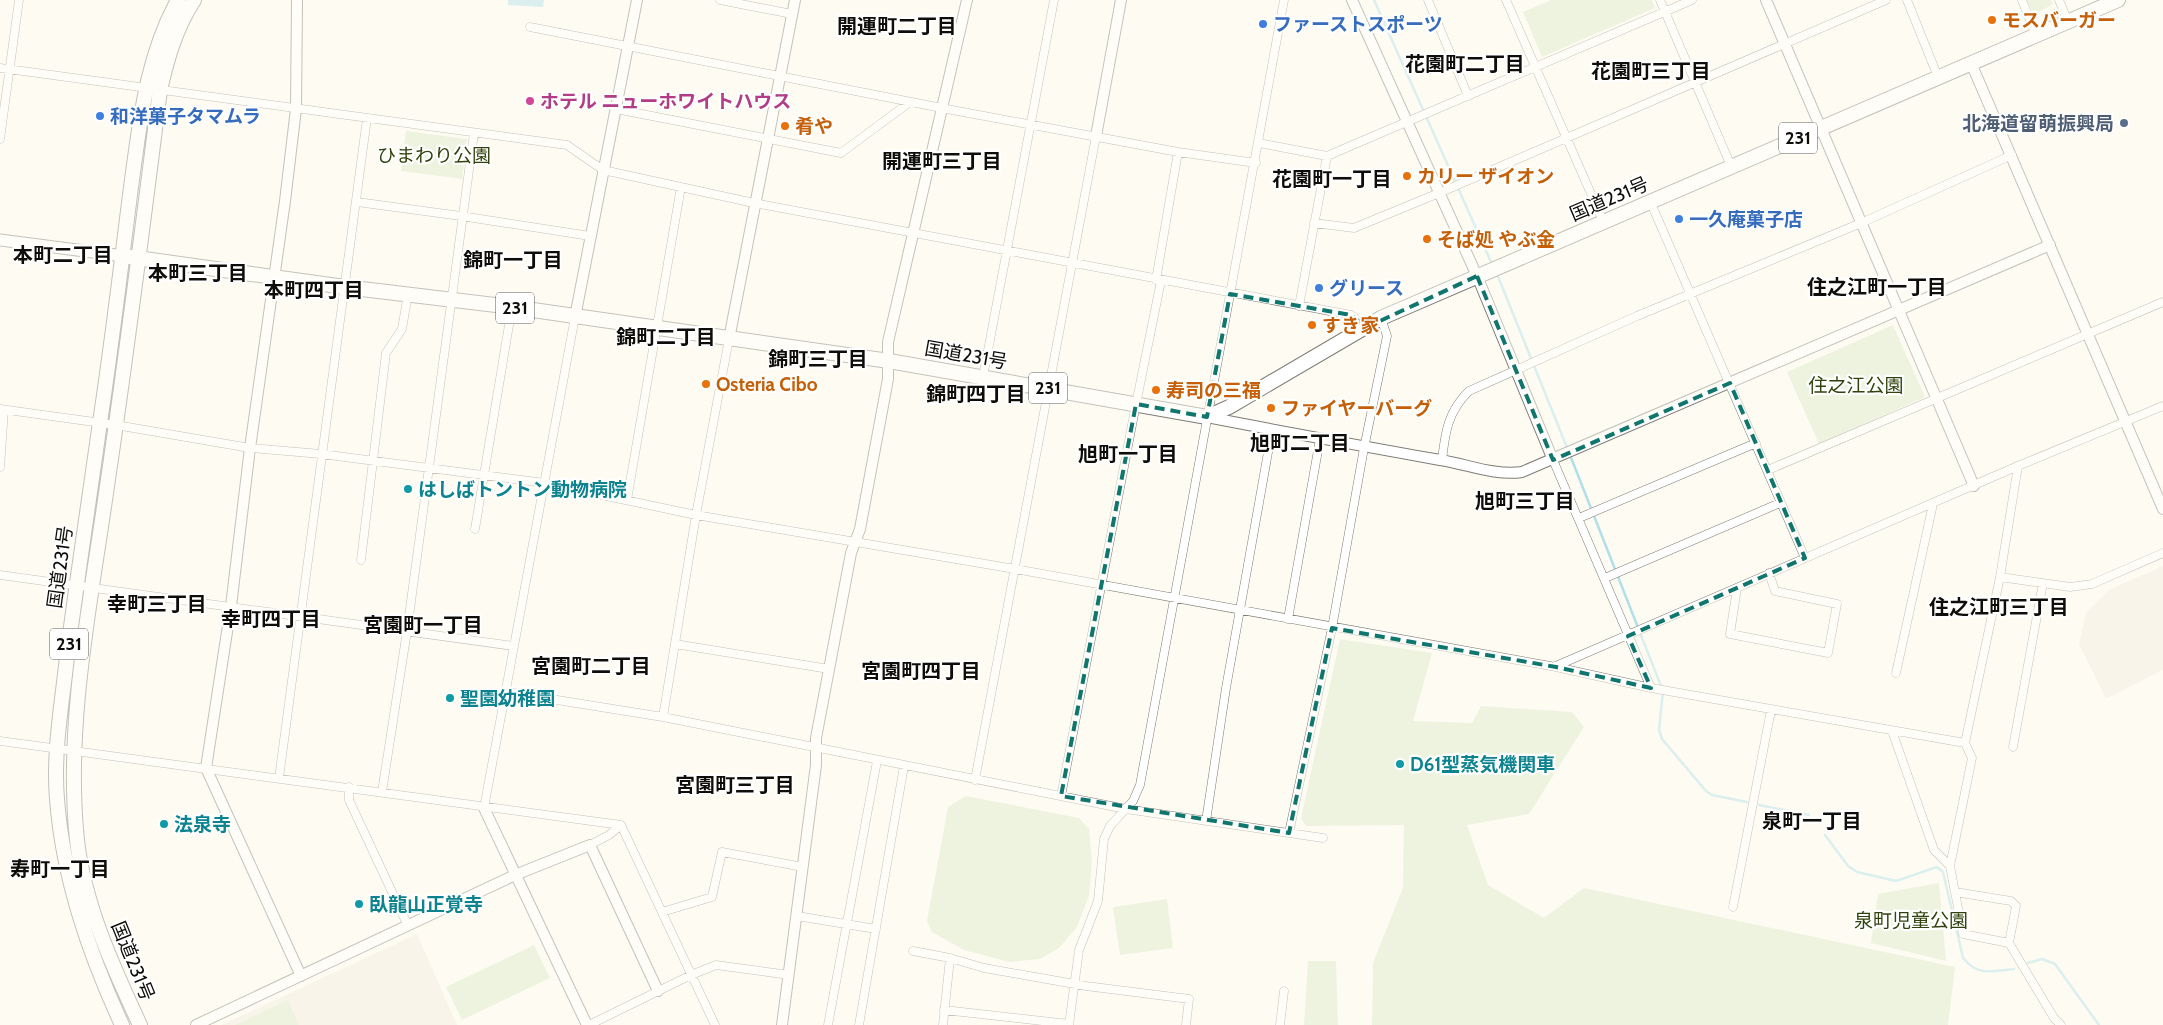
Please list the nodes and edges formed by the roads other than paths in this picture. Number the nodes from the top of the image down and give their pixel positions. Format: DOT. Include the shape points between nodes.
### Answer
graph roads {
  1 [pos="19,0"];
  2 [pos="178,0"];
  3 [pos="194,0"];
  4 [pos="297,0"];
  5 [pos="637,0"];
  6 [pos="720,0"];
  7 [pos="795,0"];
  8 [pos="967,0"];
  9 [pos="1054,0"];
  10 [pos="1121,0"];
  11 [pos="1284,0"];
  12 [pos="1352,0"];
  13 [pos="1428,0"];
  14 [pos="1506,0"];
  15 [pos="1660,0"];
  16 [pos="1692,0"];
  17 [pos="1766,0"];
  18 [pos="1886,0"];
  19 [pos="1907,0"];
  20 [pos="2022,0"];
  21 [pos="2059,0"];
  22 [pos="2118,0"];
  23 [pos="1665,12"];
  24 [pos="792,14"];
  25 [pos="2068,22"];
  26 [pos="530,27"];
  27 [pos="2036,35"];
  28 [pos="1785,44"];
  29 [pos="627,46"];
  30 [pos="1971,63"];
  31 [pos="0,68"];
  32 [pos="1535,68"];
  33 [pos="9,70"];
  34 [pos="780,76"];
  35 [pos="1938,77"];
  36 [pos="1695,83"];
  37 [pos="146,88"];
  38 [pos="160,90"];
  39 [pos="1468,96"];
  40 [pos="910,102"];
  41 [pos="941,108"];
  42 [pos="296,109"];
  43 [pos="616,109"];
  44 [pos="367,118"];
  45 [pos="1407,122"];
  46 [pos="1032,124"];
  47 [pos="1820,129"];
  48 [pos="474,133"];
  49 [pos="1096,136"];
  50 [pos="1566,138"];
  51 [pos="0,139"];
  52 [pos="767,139"];
  53 [pos="1259,143"];
  54 [pos="1178,152"];
  55 [pos="2012,155"];
  56 [pos="1327,156"];
  57 [pos="1256,163"];
  58 [pos="1731,166"];
  59 [pos="603,170"];
  60 [pos="681,187"];
  61 [pos="1439,193"];
  62 [pos="1650,201"];
  63 [pos="357,202"];
  64 [pos="754,203"];
  65 [pos="461,216"];
  66 [pos="1603,221"];
  67 [pos="1314,223"];
  68 [pos="1861,223"];
  69 [pos="912,234"];
  70 [pos="590,236"];
  71 [pos="0,240"];
  72 [pos="2050,245"];
  73 [pos="1008,252"];
  74 [pos="123,256"];
  75 [pos="139,258"];
  76 [pos="1073,264"];
  77 [pos="1477,276"];
  78 [pos="276,277"];
  79 [pos="1159,280"];
  80 [pos="345,287"];
  81 [pos="408,294"];
  82 [pos="1230,294"];
  83 [pos="1690,294"];
  84 [pos="451,300"];
  85 [pos="2163,302"];
  86 [pos="1299,306"];
  87 [pos="512,307"];
  88 [pos="1898,311"];
  89 [pos="575,316"];
  90 [pos="1381,318"];
  91 [pos="1367,326"];
  92 [pos="657,329"];
  93 [pos="2087,334"];
  94 [pos="729,339"];
  95 [pos="889,361"];
  96 [pos="1515,370"];
  97 [pos="982,377"];
  98 [pos="1730,382"];
  99 [pos="1049,388"];
  100 [pos="1935,399"];
  101 [pos="1136,404"];
  102 [pos="2163,406"];
  103 [pos="2,410"];
  104 [pos="1207,417"];
  105 [pos="2125,422"];
  106 [pos="100,423"];
  107 [pos="116,426"];
  108 [pos="1272,430"];
  109 [pos="1320,439"];
  110 [pos="1756,443"];
  111 [pos="250,448"];
  112 [pos="1364,448"];
  113 [pos="321,454"];
  114 [pos="1442,460"];
  115 [pos="1553,460"];
  116 [pos="374,462"];
  117 [pos="0,466"];
  118 [pos="2018,466"];
  119 [pos="429,470"];
  120 [pos="1768,470"];
  121 [pos="483,476"];
  122 [pos="545,484"];
  123 [pos="1974,486"];
  124 [pos="2159,488"];
  125 [pos="627,500"];
  126 [pos="1780,503"];
  127 [pos="1933,504"];
  128 [pos="2163,509"];
  129 [pos="696,515"];
  130 [pos="1579,518"];
  131 [pos="475,530"];
  132 [pos="855,541"];
  133 [pos="2163,553"];
  134 [pos="1804,558"];
  135 [pos="360,560"];
  136 [pos="1015,569"];
  137 [pos="1769,573"];
  138 [pos="0,575"];
  139 [pos="2000,577"];
  140 [pos="1605,578"];
  141 [pos="2043,583"];
  142 [pos="1102,585"];
  143 [pos="76,586"];
  144 [pos="1737,588"];
  145 [pos="92,589"];
  146 [pos="1173,598"];
  147 [pos="231,606"];
  148 [pos="1239,610"];
  149 [pos="299,616"];
  150 [pos="1288,619"];
  151 [pos="1332,628"];
  152 [pos="407,631"];
  153 [pos="1628,636"];
  154 [pos="675,644"];
  155 [pos="513,646"];
  156 [pos="1556,666"];
  157 [pos="829,669"];
  158 [pos="1896,673"];
  159 [pos="1651,688"];
  160 [pos="507,692"];
  161 [pos="1771,710"];
  162 [pos="663,718"];
  163 [pos="1892,731"];
  164 [pos="0,741"];
  165 [pos="1965,742"];
  166 [pos="2014,747"];
  167 [pos="56,748"];
  168 [pos="816,749"];
  169 [pos="74,750"];
  170 [pos="877,761"];
  171 [pos="904,766"];
  172 [pos="206,768"];
  173 [pos="279,778"];
  174 [pos="975,780"];
  175 [pos="349,787"];
  176 [pos="382,792"];
  177 [pos="1061,796"];
  178 [pos="484,808"];
  179 [pos="1126,809"];
  180 [pos="1206,821"];
  181 [pos="621,825"];
  182 [pos="1289,833"];
  183 [pos="1323,838"];
  184 [pos="590,845"];
  185 [pos="1950,866"];
  186 [pos="803,867"];
  187 [pos="515,875"];
  188 [pos="1955,892"];
  189 [pos="1733,907"];
  190 [pos="662,912"];
  191 [pos="797,916"];
  192 [pos="848,924"];
  193 [pos="408,926"];
  194 [pos="876,929"];
  195 [pos="2009,943"];
  196 [pos="913,951"];
  197 [pos="950,958"];
  198 [pos="691,975"];
  199 [pos="789,975"];
  200 [pos="301,976"];
  201 [pos="1073,982"];
  202 [pos="658,991"];
  203 [pos="1284,991"];
  204 [pos="944,1010"];
  205 [pos="122,1025"];
  206 [pos="140,1025"];
  207 [pos="196,1025"];
  208 [pos="588,1025"];
  209 [pos="716,1025"];
  210 [pos="782,1025"];
  211 [pos="828,1025"];
  212 [pos="859,1025"];
  213 [pos="943,1025"];
  214 [pos="1069,1025"];
  215 [pos="1186,1025"];
  216 [pos="1280,1025"];
  217 [pos="2060,1025"];
  1 -- 33 [label="street"];
  2 -- 37 [label="highway, 国道231号 / 231" via="160,37"];
  3 -- 38 [label="highway, 国道231号 / 231" via="177,32"];
  4 -- 42 [label="street"];
  5 -- 29 [label="street"];
  6 -- 24 [label="street"];
  7 -- 24 [label="street"];
  8 -- 41 [label="street"];
  9 -- 46 [label="street"];
  10 -- 49 [label="street"];
  11 -- 53 [label="street"];
  12 -- 45 [label="street"];
  13 -- 39 [label="street"];
  14 -- 32 [label="street"];
  15 -- 23 [label="street"];
  16 -- 23 [label="street"];
  17 -- 28 [label="street"];
  18 -- 28 [label="street"];
  19 -- 35 [label="street"];
  20 -- 27 [label="street"];
  21 -- 25 [label="street"];
  22 -- 25 [label="highway, 国道231号 / 231"];
  23 -- 32 [label="street"];
  23 -- 36 [label="street"];
  24 -- 34 [label="street"];
  25 -- 27 [label="highway, 国道231号 / 231"];
  26 -- 29 [label="street"];
  27 -- 30 [label="highway, 国道231号 / 231"];
  28 -- 36 [label="street"];
  28 -- 47 [label="street"];
  29 -- 34 [label="street"];
  29 -- 43 [label="street"];
  30 -- 35 [label="highway, 国道231号 / 231"];
  30 -- 55 [label="street"];
  31 -- 33 [label="street"];
  32 -- 39 [label="street"];
  32 -- 50 [label="street"];
  33 -- 37 [label="street"];
  33 -- 51 [label="street"];
  34 -- 40 [label="street"];
  34 -- 52 [label="street"];
  35 -- 47 [label="highway, 国道231号 / 231"];
  36 -- 50 [label="street"];
  36 -- 58 [label="street"];
  37 -- 38 [label="street"];
  37 -- 74 [label="highway, 国道231号 / 231"];
  38 -- 42 [label="street"];
  38 -- 75 [label="highway, 国道231号 / 231"];
  39 -- 45 [label="street"];
  40 -- 41 [label="street"];
  40 -- 52 [label="street" via="840,153"];
  41 -- 46 [label="street"];
  41 -- 69 [label="street"];
  42 -- 44 [label="street"];
  42 -- 78 [label="street"];
  43 -- 52 [label="street"];
  43 -- 59 [label="street"];
  44 -- 48 [label="street"];
  44 -- 63 [label="street"];
  45 -- 56 [label="street"];
  45 -- 61 [label="street"];
  46 -- 49 [label="street"];
  46 -- 73 [label="street"];
  47 -- 58 [label="highway, 国道231号 / 231"];
  47 -- 68 [label="street"];
  48 -- 59 [label="street" via="567,145"];
  48 -- 65 [label="street"];
  49 -- 54 [label="street"];
  49 -- 76 [label="street"];
  50 -- 61 [label="street"];
  50 -- 66 [label="street"];
  52 -- 64 [label="street"];
  53 -- 56 [label="street"];
  53 -- 57 [label="street"];
  54 -- 57 [label="street"];
  54 -- 79 [label="street"];
  55 -- 68 [label="street"];
  55 -- 72 [label="street"];
  56 -- 67 [label="street"];
  57 -- 82 [label="street"];
  58 -- 62 [label="highway, 国道231号 / 231"];
  59 -- 60 [label="street"];
  59 -- 70 [label="street"];
  60 -- 64 [label="street"];
  60 -- 92 [label="street"];
  61 -- 67 [label="street" via="1354,228"];
  61 -- 77 [label="street"];
  62 -- 66 [label="highway, 国道231号 / 231"];
  62 -- 83 [label="street"];
  63 -- 65 [label="street"];
  63 -- 80 [label="street"];
  64 -- 69 [label="street"];
  64 -- 94 [label="street"];
  65 -- 70 [label="street"];
  65 -- 84 [label="street"];
  66 -- 77 [label="highway, 国道231号 / 231"];
  67 -- 86 [label="street"];
  68 -- 83 [label="street"];
  68 -- 88 [label="street"];
  69 -- 73 [label="street"];
  69 -- 95 [label="street" via="888,342"];
  70 -- 89 [label="street"];
  71 -- 74 [label="main road"];
  72 -- 88 [label="street"];
  72 -- 93 [label="street"];
  73 -- 76 [label="street"];
  73 -- 97 [label="street"];
  74 -- 75 [label="highway, 国道231号 / 231"];
  74 -- 106 [label="highway, 国道231号 / 231"];
  75 -- 78 [label="highway, 国道231号 / 231"];
  75 -- 107 [label="highway, 国道231号 / 231"];
  76 -- 79 [label="street"];
  76 -- 99 [label="street"];
  77 -- 90 [label="highway, 国道231号 / 231"];
  77 -- 96 [label="street"];
  78 -- 80 [label="highway, 国道231号 / 231"];
  78 -- 111 [label="street"];
  79 -- 82 [label="street"];
  79 -- 101 [label="street"];
  80 -- 81 [label="highway, 国道231号 / 231"];
  80 -- 113 [label="street"];
  81 -- 84 [label="highway, 国道231号 / 231"];
  81 -- 116 [label="street" via="402,329 386,353"];
  82 -- 86 [label="street"];
  82 -- 104 [label="street"];
  83 -- 96 [label="street"];
  83 -- 98 [label="street"];
  84 -- 87 [label="highway, 国道231号 / 231"];
  84 -- 119 [label="street"];
  85 -- 93 [label="street"];
  86 -- 91 [label="street" via="1351,315"];
  87 -- 89 [label="highway, 国道231号 / 231"];
  87 -- 121 [label="street"];
  88 -- 98 [label="street"];
  88 -- 100 [label="street"];
  89 -- 92 [label="highway, 国道231号 / 231"];
  89 -- 122 [label="street"];
  90 -- 91 [label="highway, 国道231号 / 231"];
  90 -- 112 [label="street" via="1387,336"];
  91 -- 104 [label="highway, 国道231号 / 231"];
  92 -- 94 [label="highway, 国道231号 / 231"];
  92 -- 125 [label="street"];
  93 -- 100 [label="street"];
  93 -- 105 [label="street"];
  94 -- 95 [label="highway, 国道231号 / 231"];
  94 -- 129 [label="street"];
  95 -- 97 [label="highway, 国道231号 / 231"];
  95 -- 132 [label="street" via="860,528"];
  96 -- 114 [label="street" via="1469,392 1452,410"];
  96 -- 115 [label="street"];
  97 -- 99 [label="highway, 国道231号 / 231"];
  98 -- 110 [label="street"];
  98 -- 115 [label="street"];
  99 -- 101 [label="highway, 国道231号 / 231"];
  99 -- 136 [label="street"];
  100 -- 120 [label="street"];
  100 -- 123 [label="street"];
  101 -- 104 [label="highway, 国道231号 / 231"];
  101 -- 142 [label="street"];
  102 -- 105 [label="street"];
  103 -- 106 [label="street"];
  103 -- 117 [label="street"];
  104 -- 108 [label="street"];
  104 -- 146 [label="street"];
  105 -- 118 [label="street"];
  105 -- 124 [label="street"];
  106 -- 107 [label="street"];
  106 -- 143 [label="highway, 国道231号 / 231"];
  107 -- 111 [label="street"];
  107 -- 145 [label="highway, 国道231号 / 231"];
  108 -- 109 [label="street"];
  108 -- 148 [label="street"];
  109 -- 112 [label="street"];
  109 -- 150 [label="street"];
  110 -- 120 [label="street"];
  110 -- 130 [label="street"];
  111 -- 113 [label="street"];
  111 -- 147 [label="street"];
  112 -- 114 [label="street"];
  112 -- 151 [label="street"];
  113 -- 116 [label="street"];
  113 -- 149 [label="street"];
  114 -- 115 [label="street" via="1507,474"];
  115 -- 130 [label="street"];
  116 -- 119 [label="street"];
  116 -- 135 [label="street"];
  118 -- 123 [label="street"];
  118 -- 139 [label="street"];
  119 -- 121 [label="street"];
  119 -- 152 [label="street"];
  120 -- 126 [label="street"];
  121 -- 122 [label="street"];
  121 -- 131 [label="street"];
  122 -- 125 [label="street"];
  122 -- 155 [label="street"];
  123 -- 127 [label="street"];
  124 -- 128 [label="street"];
  125 -- 129 [label="street"];
  126 -- 134 [label="street"];
  126 -- 140 [label="street"];
  127 -- 134 [label="street"];
  127 -- 158 [label="street"];
  129 -- 132 [label="street"];
  129 -- 154 [label="street"];
  130 -- 140 [label="street"];
  132 -- 136 [label="street"];
  132 -- 157 [label="street"];
  133 -- 141 [label="street" via="2092,584 2070,587"];
  134 -- 137 [label="street"];
  136 -- 142 [label="street"];
  136 -- 174 [label="street"];
  137 -- 144 [label="street"];
  137 -- 144 [label="street" via="1776,591 1838,604 1828,653 1730,634"];
  138 -- 143 [label="street"];
  139 -- 141 [label="street"];
  139 -- 165 [label="street"];
  140 -- 153 [label="street"];
  141 -- 166 [label="street"];
  142 -- 146 [label="street"];
  142 -- 177 [label="street"];
  143 -- 145 [label="street"];
  143 -- 167 [label="highway, 国道231号 / 231"];
  144 -- 153 [label="street"];
  145 -- 147 [label="street"];
  145 -- 169 [label="highway, 国道231号 / 231"];
  146 -- 148 [label="street"];
  146 -- 179 [label="street" via="1140,785 1134,801"];
  147 -- 149 [label="street"];
  147 -- 172 [label="street"];
  148 -- 150 [label="street"];
  148 -- 180 [label="street"];
  149 -- 152 [label="street"];
  149 -- 173 [label="street"];
  150 -- 151 [label="street"];
  151 -- 156 [label="street"];
  151 -- 182 [label="street"];
  152 -- 155 [label="street"];
  152 -- 176 [label="street"];
  153 -- 156 [label="street"];
  153 -- 159 [label="street"];
  154 -- 157 [label="street"];
  154 -- 162 [label="street"];
  155 -- 160 [label="street"];
  156 -- 159 [label="street"];
  157 -- 168 [label="street"];
  159 -- 161 [label="street"];
  160 -- 162 [label="street"];
  160 -- 178 [label="street"];
  161 -- 163 [label="street"];
  161 -- 189 [label="street"];
  162 -- 168 [label="street"];
  163 -- 165 [label="street"];
  163 -- 185 [label="street" via="1934,850"];
  164 -- 167 [label="street"];
  165 -- 185 [label="street" via="1972,758"];
  167 -- 169 [label="street"];
  167 -- 205 [label="highway, 国道231号 / 231" via="56,796 70,879 81,925"];
  168 -- 170 [label="street"];
  168 -- 186 [label="street"];
  169 -- 172 [label="street"];
  169 -- 206 [label="highway, 国道231号 / 231" via="77,843 84,874 96,920"];
  170 -- 171 [label="street"];
  170 -- 192 [label="street"];
  171 -- 174 [label="street"];
  171 -- 194 [label="street"];
  172 -- 173 [label="street"];
  172 -- 200 [label="street"];
  173 -- 175 [label="street"];
  174 -- 177 [label="street"];
  175 -- 176 [label="street"];
  175 -- 193 [label="street" via="349,800"];
  176 -- 178 [label="street"];
  177 -- 179 [label="street"];
  178 -- 181 [label="street"];
  178 -- 187 [label="street"];
  179 -- 180 [label="street"];
  179 -- 201 [label="street" via="1110,826 1104,839 1098,900 1079,950"];
  180 -- 182 [label="street"];
  181 -- 184 [label="street"];
  181 -- 190 [label="street"];
  182 -- 183 [label="street"];
  184 -- 187 [label="street"];
  184 -- 202 [label="street"];
  185 -- 188 [label="street"];
  186 -- 190 [label="street" via="722,852 712,896"];
  186 -- 191 [label="street"];
  187 -- 193 [label="street"];
  187 -- 208 [label="street"];
  188 -- 195 [label="street" via="1963,934"];
  188 -- 195 [label="street" via="2010,901 2016,906"];
  190 -- 198 [label="street"];
  191 -- 192 [label="street"];
  191 -- 199 [label="street"];
  192 -- 194 [label="street"];
  192 -- 211 [label="street"];
  193 -- 200 [label="street"];
  194 -- 212 [label="street"];
  195 -- 217 [label="street"];
  196 -- 197 [label="street"];
  197 -- 201 [label="street" via="984,968"];
  197 -- 204 [label="street"];
  198 -- 199 [label="street" via="716,965"];
  198 -- 202 [label="street"];
  198 -- 209 [label="street"];
  199 -- 210 [label="street"];
  200 -- 207 [label="street"];
  201 -- 214 [label="street"];
  201 -- 215 [label="street" via="1190,999"];
  202 -- 208 [label="street"];
  203 -- 216 [label="street"];
  204 -- 213 [label="street"];
  204 -- 214 [label="street"];
}
